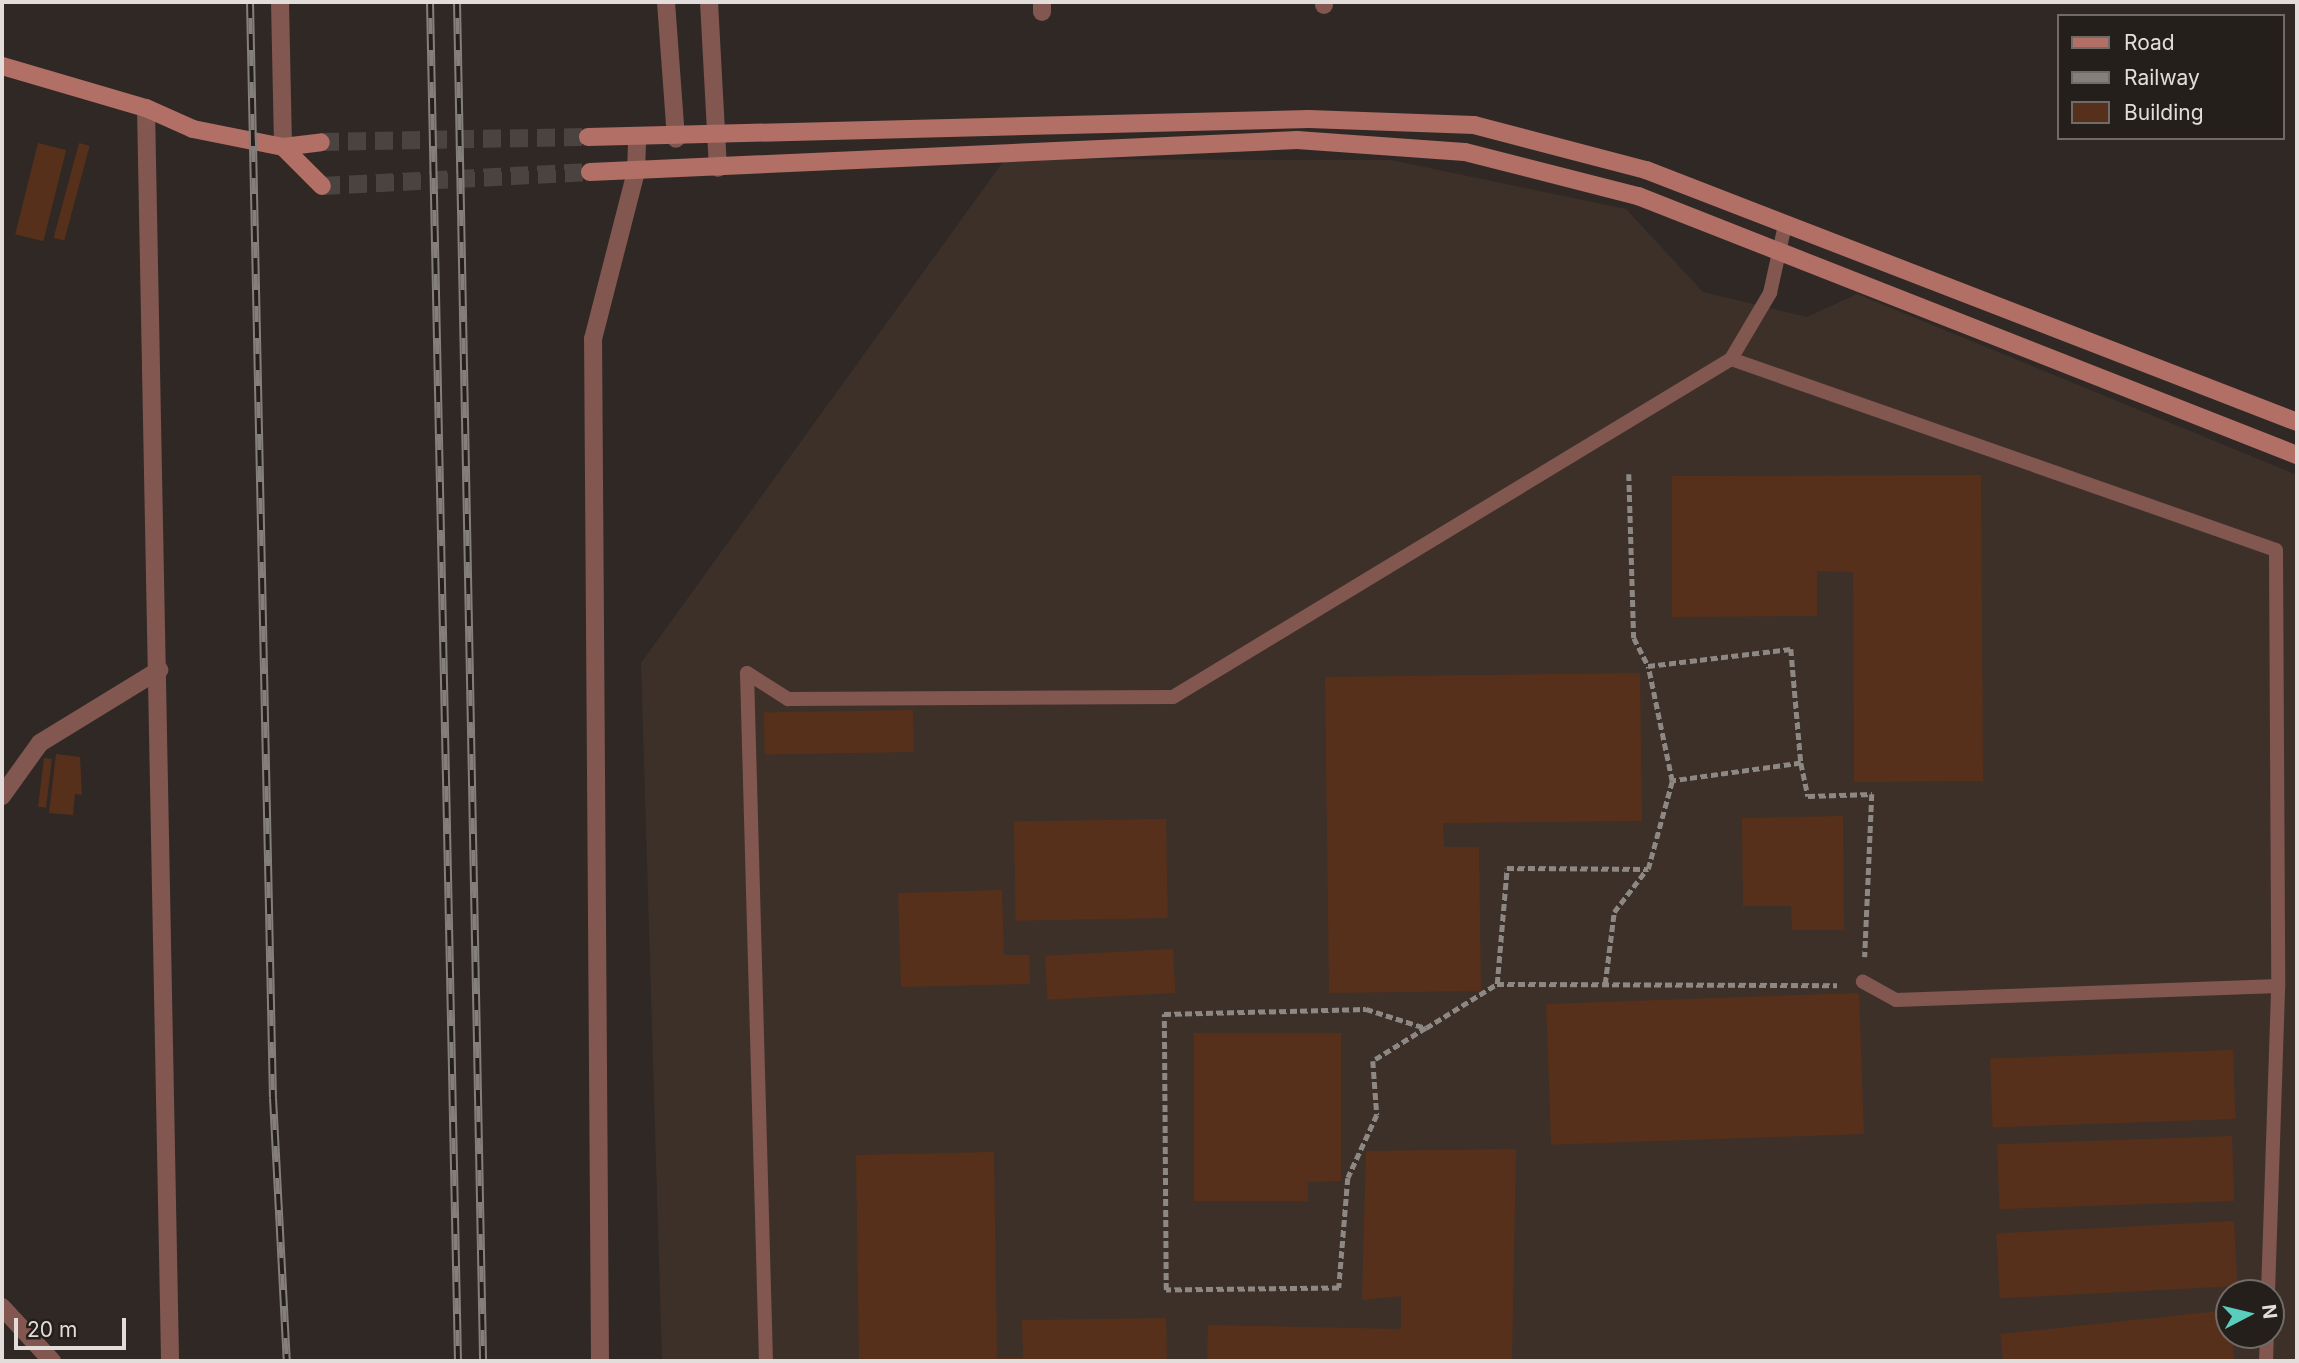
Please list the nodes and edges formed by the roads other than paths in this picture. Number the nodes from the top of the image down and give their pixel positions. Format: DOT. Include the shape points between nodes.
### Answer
graph roads {
  1 [pos="280,2"];
  2 [pos="666,2"];
  3 [pos="709,2"];
  4 [pos="2,66"];
  5 [pos="146,108"];
  6 [pos="588,137"];
  7 [pos="638,137"];
  8 [pos="716,138"];
  9 [pos="676,139"];
  10 [pos="321,142"];
  11 [pos="283,147"];
  12 [pos="718,169"];
  13 [pos="590,172"];
  14 [pos="636,172"];
  15 [pos="323,186"];
  16 [pos="1785,225"];
  17 [pos="1780,253"];
  18 [pos="1731,359"];
  19 [pos="2297,422"];
  20 [pos="2297,455"];
  21 [pos="159,670"];
  22 [pos="2,796"];
  23 [pos="1863,982"];
  24 [pos="2278,986"];
  25 [pos="2268,1279"];
  26 [pos="2,1307"];
  27 [pos="52,1361"];
  28 [pos="170,1361"];
  29 [pos="600,1361"];
  30 [pos="766,1361"];
  1 -- 11 [label="street"];
  2 -- 9 [label="street"];
  3 -- 8 [label="street"];
  4 -- 5 [label="main road"];
  5 -- 11 [label="main road" via="192,129"];
  5 -- 21 [label="street"];
  6 -- 7 [label="main road"];
  7 -- 9 [label="main road"];
  7 -- 14 [label="street"];
  8 -- 9 [label="main road"];
  8 -- 12 [label="street"];
  8 -- 16 [label="main road" via="1308,119 1474,125 1646,170"];
  10 -- 11 [label="main road"];
  11 -- 15 [label="main road"];
  12 -- 14 [label="main road"];
  12 -- 17 [label="main road" via="1297,140 1465,152 1639,196"];
  13 -- 14 [label="main road"];
  14 -- 29 [label="street" via="593,339"];
  16 -- 17 [label="lane"];
  16 -- 19 [label="main road"];
  17 -- 18 [label="lane" via="1770,293"];
  17 -- 20 [label="main road"];
  18 -- 24 [label="lane" via="2276,550"];
  18 -- 30 [label="lane" via="1173,697 788,699 747,673"];
  21 -- 22 [label="street" via="40,743"];
  21 -- 28 [label="street"];
  23 -- 24 [label="lane" via="1896,1000"];
  24 -- 25 [label="lane"];
  26 -- 27 [label="street"];
}
